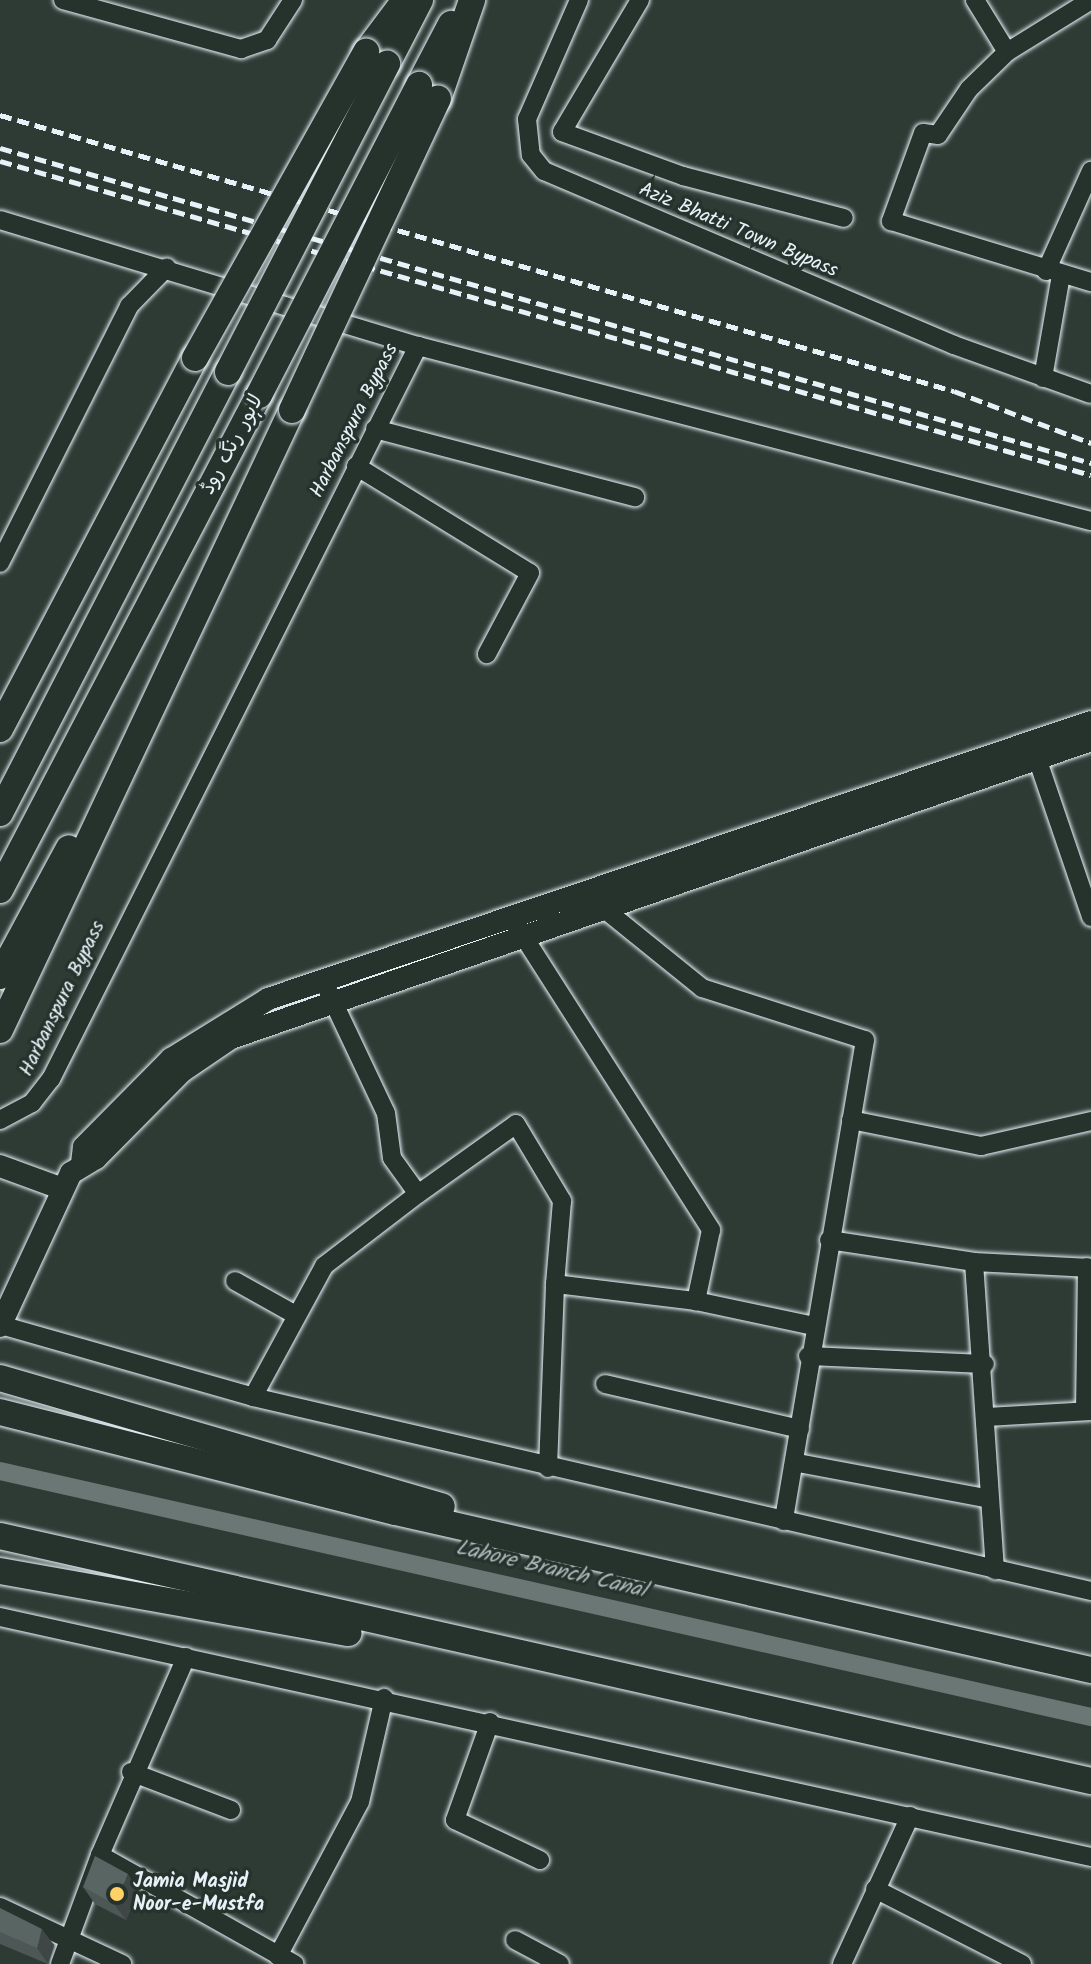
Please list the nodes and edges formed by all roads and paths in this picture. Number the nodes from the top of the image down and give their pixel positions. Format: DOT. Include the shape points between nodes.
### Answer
graph roads {
  1 [pos="63,0"];
  2 [pos="293,0"];
  3 [pos="405,0"];
  4 [pos="420,0"];
  5 [pos="464,0"];
  6 [pos="472,0"];
  7 [pos="579,0"];
  8 [pos="640,0"];
  9 [pos="975,0"];
  10 [pos="1091,0"];
  11 [pos="1007,52"];
  12 [pos="377,58"];
  13 [pos="428,92"];
  14 [pos="1091,171"];
  15 [pos="844,218"];
  16 [pos="0,220"];
  17 [pos="167,267"];
  18 [pos="1054,273"];
  19 [pos="1091,282"];
  20 [pos="418,346"];
  21 [pos="1043,378"];
  22 [pos="1091,394"];
  23 [pos="375,429"];
  24 [pos="356,466"];
  25 [pos="635,497"];
  26 [pos="1091,521"];
  27 [pos="0,563"];
  28 [pos="487,654"];
  29 [pos="1091,722"];
  30 [pos="0,729"];
  31 [pos="1091,740"];
  32 [pos="124,756"];
  33 [pos="1038,761"];
  34 [pos="0,813"];
  35 [pos="0,890"];
  36 [pos="584,897"];
  37 [pos="606,908"];
  38 [pos="1091,917"];
  39 [pos="520,928"];
  40 [pos="0,976"];
  41 [pos="328,990"];
  42 [pos="0,1030"];
  43 [pos="0,1120"];
  44 [pos="851,1120"];
  45 [pos="1091,1121"];
  46 [pos="0,1166"];
  47 [pos="60,1188"];
  48 [pos="418,1194"];
  49 [pos="829,1240"];
  50 [pos="974,1262"];
  51 [pos="1089,1268"];
  52 [pos="235,1281"];
  53 [pos="555,1284"];
  54 [pos="696,1301"];
  55 [pos="294,1314"];
  56 [pos="0,1325"];
  57 [pos="814,1326"];
  58 [pos="808,1356"];
  59 [pos="985,1364"];
  60 [pos="0,1378"];
  61 [pos="605,1384"];
  62 [pos="253,1397"];
  63 [pos="1088,1411"];
  64 [pos="0,1412"];
  65 [pos="987,1417"];
  66 [pos="800,1429"];
  67 [pos="798,1463"];
  68 [pos="548,1468"];
  69 [pos="990,1499"];
  70 [pos="784,1521"];
  71 [pos="0,1536"];
  72 [pos="640,1566"];
  73 [pos="995,1570"];
  74 [pos="0,1571"];
  75 [pos="1091,1591"];
  76 [pos="0,1617"];
  77 [pos="186,1657"];
  78 [pos="523,1659"];
  79 [pos="1091,1670"];
  80 [pos="384,1698"];
  81 [pos="490,1722"];
  82 [pos="131,1772"];
  83 [pos="1091,1781"];
  84 [pos="231,1810"];
  85 [pos="910,1816"];
  86 [pos="100,1855"];
  87 [pos="1091,1857"];
  88 [pos="540,1860"];
  89 [pos="875,1889"];
  90 [pos="0,1907"];
  91 [pos="70,1937"];
  92 [pos="515,1940"];
  93 [pos="286,1960"];
  94 [pos="846,1963"];
  95 [pos="60,1964"];
  96 [pos="122,1964"];
  97 [pos="560,1964"];
  98 [pos="1022,1964"];
  1 -- 2 [label="street" via="241,49 267,40"];
  3 -- 12 [label="highway"];
  4 -- 12 [label="highway, لاہور رنگ روڈ"];
  5 -- 13 [label="highway, لاہور رنگ روڈ"];
  6 -- 13 [label="highway"];
  7 -- 21 [label="street, Aziz Bhatti Town Bypass" via="527,119 531,155 544,171"];
  8 -- 15 [label="street" via="562,132 683,176"];
  9 -- 11 [label="street"];
  10 -- 11 [label="street"];
  11 -- 18 [label="street" via="969,89 938,135 923,133 891,221"];
  12 -- 30 [label="highway, bridge" via="195,358"];
  12 -- 34 [label="highway, لاہور رنگ روڈ, bridge" via="228,372"];
  13 -- 32 [label="highway, bridge" via="292,410"];
  13 -- 35 [label="highway, لاہور رنگ روڈ, bridge" via="259,395"];
  14 -- 18 [label="street"];
  16 -- 17 [label="street"];
  17 -- 20 [label="street"];
  17 -- 27 [label="street" via="129,306"];
  18 -- 19 [label="street"];
  18 -- 21 [label="street"];
  20 -- 23 [label="street, Harbanspura Bypass"];
  20 -- 26 [label="street, Harbanspura Bypass"];
  21 -- 22 [label="street, Aziz Bhatti Town Bypass"];
  23 -- 24 [label="street, Harbanspura Bypass"];
  23 -- 25 [label="street"];
  24 -- 28 [label="street" via="530,573"];
  24 -- 43 [label="street, Harbanspura Bypass" via="51,1079 32,1103"];
  29 -- 36 [label="main road"];
  31 -- 33 [label="main road"];
  32 -- 40 [label="highway"];
  32 -- 42 [label="highway"];
  33 -- 37 [label="main road"];
  33 -- 38 [label="street"];
  36 -- 37 [label="street"];
  36 -- 39 [label="main road"];
  37 -- 39 [label="main road"];
  37 -- 44 [label="street" via="702,988 865,1040"];
  39 -- 41 [label="main road"];
  39 -- 54 [label="street" via="711,1230"];
  41 -- 47 [label="main road" via="268,999 171,1059 84,1147 82,1163"];
  41 -- 48 [label="street" via="386,1113 392,1158"];
  44 -- 45 [label="street" via="981,1146"];
  44 -- 49 [label="street"];
  46 -- 47 [label="main road"];
  47 -- 56 [label="main road"];
  48 -- 53 [label="street" via="516,1124 562,1201"];
  48 -- 55 [label="street" via="324,1266"];
  49 -- 50 [label="street"];
  49 -- 57 [label="street"];
  50 -- 51 [label="street"];
  50 -- 59 [label="street"];
  51 -- 63 [label="street"];
  52 -- 55 [label="street"];
  53 -- 54 [label="street"];
  53 -- 68 [label="street"];
  54 -- 57 [label="street"];
  55 -- 62 [label="street"];
  56 -- 62 [label="street"];
  57 -- 58 [label="street"];
  58 -- 59 [label="street"];
  58 -- 66 [label="street"];
  59 -- 65 [label="street"];
  60 -- 72 [label="highway"];
  61 -- 66 [label="street"];
  62 -- 68 [label="street"];
  63 -- 65 [label="street"];
  64 -- 72 [label="highway"];
  65 -- 69 [label="street"];
  66 -- 67 [label="street"];
  67 -- 69 [label="street"];
  67 -- 70 [label="street"];
  68 -- 70 [label="street"];
  69 -- 73 [label="street"];
  70 -- 73 [label="street"];
  71 -- 78 [label="highway"];
  72 -- 79 [label="highway"];
  73 -- 75 [label="street"];
  74 -- 78 [label="highway" via="189,1609"];
  76 -- 77 [label="street"];
  77 -- 80 [label="street"];
  77 -- 82 [label="street"];
  78 -- 83 [label="highway"];
  80 -- 81 [label="street"];
  80 -- 93 [label="street" via="360,1802"];
  81 -- 85 [label="street"];
  81 -- 88 [label="street" via="455,1820"];
  82 -- 84 [label="street"];
  82 -- 86 [label="street"];
  85 -- 87 [label="street"];
  85 -- 89 [label="street"];
  86 -- 91 [label="street"];
  86 -- 93 [label="street"];
  89 -- 94 [label="street"];
  89 -- 98 [label="street"];
  90 -- 91 [label="street"];
  91 -- 95 [label="street"];
  91 -- 96 [label="street"];
  92 -- 97 [label="street"];
}
